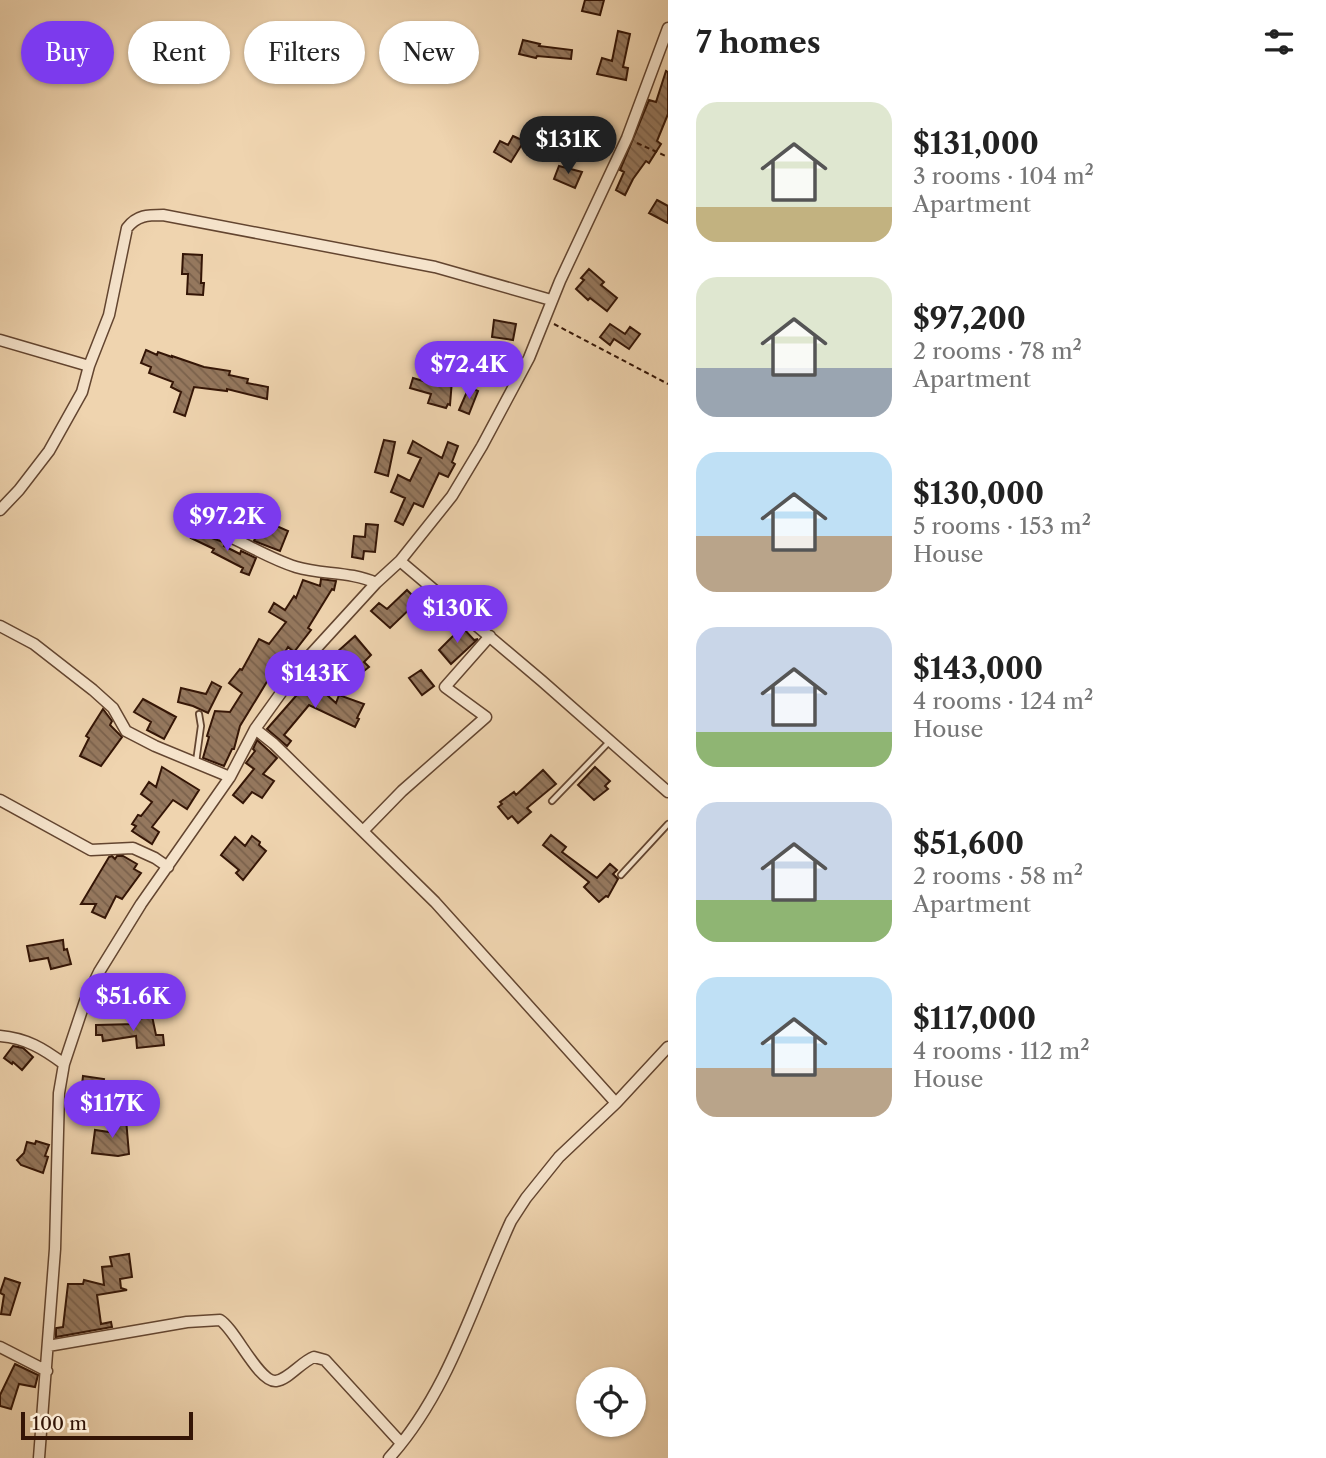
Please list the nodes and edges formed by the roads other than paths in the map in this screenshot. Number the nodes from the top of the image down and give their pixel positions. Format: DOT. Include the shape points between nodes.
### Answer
graph roads {
  1 [pos="668,29"];
  2 [pos="551,300"];
  3 [pos="0,340"];
  4 [pos="89,366"];
  5 [pos="4,498"];
  6 [pos="0,510"];
  7 [pos="196,524"];
  8 [pos="400,561"];
  9 [pos="376,583"];
  10 [pos="0,626"];
  11 [pos="489,636"];
  12 [pos="199,714"];
  13 [pos="255,729"];
  14 [pos="610,742"];
  15 [pos="196,763"];
  16 [pos="230,777"];
  17 [pos="668,792"];
  18 [pos="0,800"];
  19 [pos="552,801"];
  20 [pos="668,824"];
  21 [pos="363,831"];
  22 [pos="167,867"];
  23 [pos="621,875"];
  24 [pos="0,1036"];
  25 [pos="668,1048"];
  26 [pos="64,1064"];
  27 [pos="616,1102"];
  28 [pos="48,1346"];
  29 [pos="0,1347"];
  30 [pos="47,1371"];
  31 [pos="401,1443"];
  32 [pos="39,1458"];
  33 [pos="389,1458"];
  1 -- 2 [label="street" via="627,138"];
  2 -- 4 [label="street" via="435,267 146,215 133,219 127,228 109,315"];
  2 -- 8 [label="street" via="529,358 482,446 452,496"];
  3 -- 4 [label="street"];
  4 -- 5 [label="street" via="82,392 49,451 19,490"];
  5 -- 6 [label="street"];
  7 -- 9 [label="street" via="300,568 362,576"];
  8 -- 9 [label="street"];
  8 -- 11 [label="street"];
  9 -- 13 [label="street" via="302,665"];
  10 -- 15 [label="street" via="34,644 93,690 113,708 126,731"];
  11 -- 14 [label="street"];
  11 -- 21 [label="street" via="445,687 486,717"];
  12 -- 15 [label="lane"];
  13 -- 16 [label="street"];
  13 -- 21 [label="street"];
  14 -- 17 [label="street"];
  14 -- 19 [label="lane"];
  15 -- 16 [label="street"];
  16 -- 22 [label="street"];
  18 -- 22 [label="street" via="91,850 133,848"];
  20 -- 23 [label="lane"];
  21 -- 27 [label="street" via="435,902"];
  22 -- 26 [label="street" via="99,972"];
  24 -- 26 [label="street" via="24,1040"];
  25 -- 27 [label="street"];
  26 -- 28 [label="street"];
  27 -- 31 [label="street" via="559,1157 511,1221 452,1357"];
  28 -- 30 [label="street"];
  28 -- 31 [label="street" via="220,1320 270,1380 278,1381 314,1357 326,1360"];
  29 -- 30 [label="street"];
  30 -- 32 [label="street"];
  31 -- 33 [label="street"];
}
